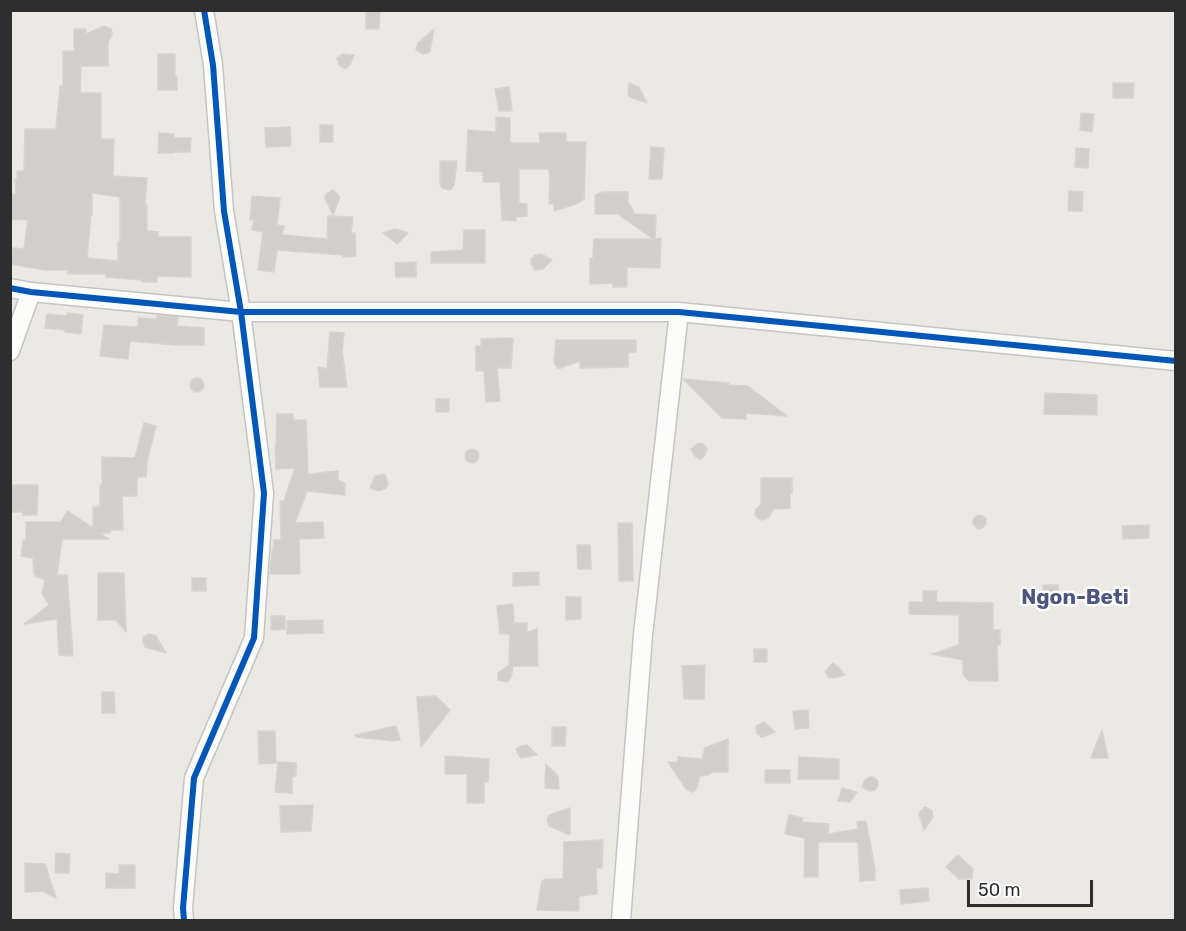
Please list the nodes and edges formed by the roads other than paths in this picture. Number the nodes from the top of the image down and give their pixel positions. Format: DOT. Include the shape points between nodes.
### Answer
graph roads {
  1 [pos="204,10"];
  2 [pos="10,288"];
  3 [pos="31,292"];
  4 [pos="241,312"];
  5 [pos="679,312"];
  6 [pos="10,351"];
  7 [pos="1176,361"];
  8 [pos="184,921"];
  9 [pos="621,921"];
  1 -- 4 [label="street" via="213,65 224,212"];
  2 -- 3 [label="street"];
  3 -- 4 [label="street"];
  3 -- 6 [label="street"];
  4 -- 5 [label="street"];
  4 -- 8 [label="street" via="264,493 254,638 194,778"];
  5 -- 7 [label="street"];
  5 -- 9 [label="street" via="643,635"];
}
